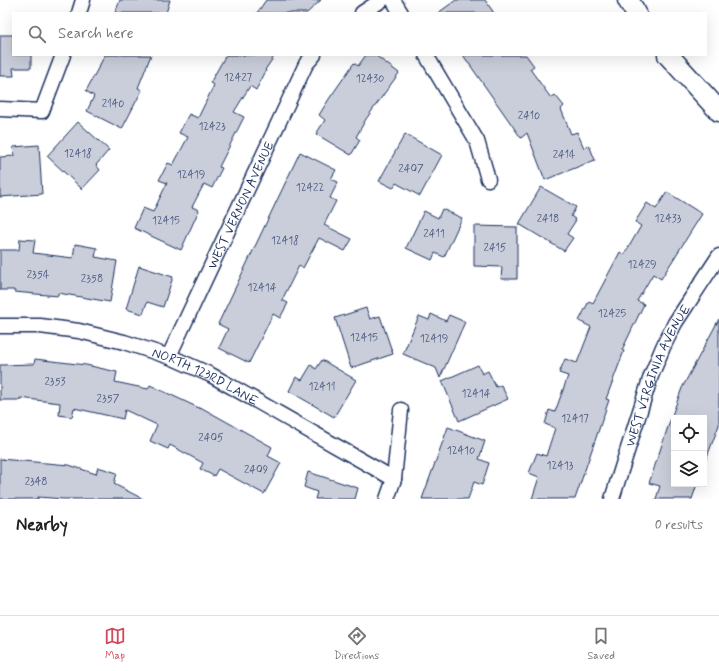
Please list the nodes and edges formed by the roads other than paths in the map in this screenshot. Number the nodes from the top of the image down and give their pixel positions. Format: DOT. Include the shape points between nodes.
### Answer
graph roads {
  1 [pos="83,0"];
  2 [pos="382,0"];
  3 [pos="393,0"];
  4 [pos="628,0"];
  5 [pos="79,12"];
  6 [pos="364,12"];
  7 [pos="400,12"];
  8 [pos="635,12"];
  9 [pos="63,56"];
  10 [pos="313,56"];
  11 [pos="427,56"];
  12 [pos="669,56"];
  13 [pos="0,109"];
  14 [pos="719,111"];
  15 [pos="488,179"];
  16 [pos="719,257"];
  17 [pos="0,326"];
  18 [pos="169,356"];
  19 [pos="401,410"];
  20 [pos="394,479"];
  21 [pos="387,499"];
  22 [pos="612,499"];
  1 -- 5 [label="street"];
  2 -- 6 [label="street"];
  3 -- 7 [label="street"];
  4 -- 8 [label="street"];
  9 -- 13 [label="street" via="42,111"];
  10 -- 18 [label="street, WEST VERNON AVENUE" via="306,64"];
  11 -- 15 [label="street" via="477,141"];
  12 -- 14 [label="street"];
  16 -- 22 [label="street, WEST VIRGINIA AVENUE" via="675,323 660,354"];
  17 -- 18 [label="street, NORTH 123RD LANE" via="40,326 79,331"];
  18 -- 20 [label="street, NORTH 123RD LANE" via="211,375"];
  19 -- 20 [label="street"];
  20 -- 21 [label="street"];
}
